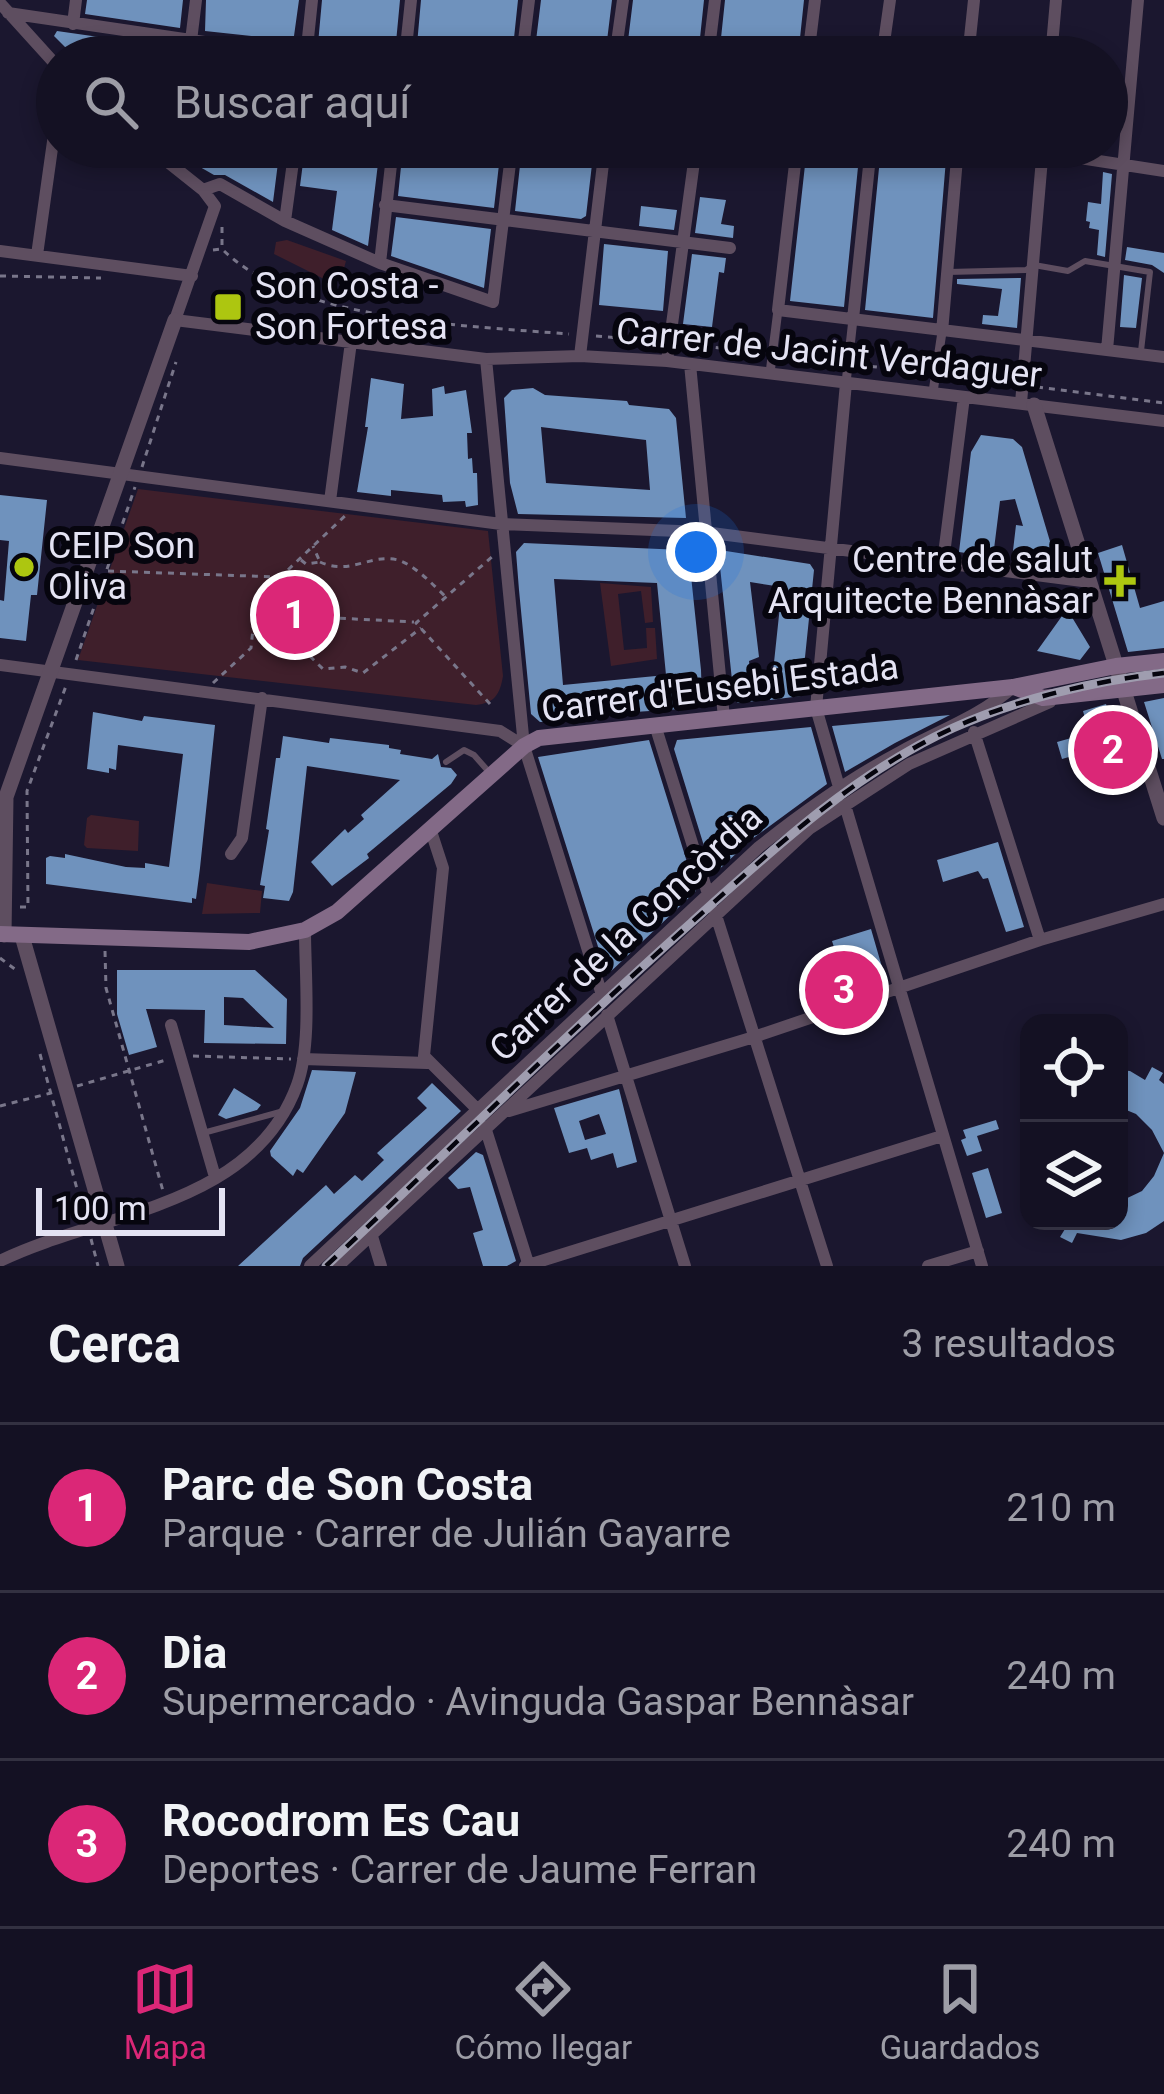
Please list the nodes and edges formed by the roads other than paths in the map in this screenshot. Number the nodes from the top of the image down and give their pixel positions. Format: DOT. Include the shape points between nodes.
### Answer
graph roads {
  1 [pos="76,0"];
  2 [pos="196,0"];
  3 [pos="312,0"];
  4 [pos="411,0"];
  5 [pos="530,0"];
  6 [pos="623,0"];
  7 [pos="715,0"];
  8 [pos="815,0"];
  9 [pos="890,0"];
  10 [pos="974,0"];
  11 [pos="1056,0"];
  12 [pos="1138,0"];
  13 [pos="4,8"];
  14 [pos="73,24"];
  15 [pos="156,36"];
  16 [pos="192,36"];
  17 [pos="309,36"];
  18 [pos="407,36"];
  19 [pos="525,36"];
  20 [pos="618,36"];
  21 [pos="710,36"];
  22 [pos="811,36"];
  23 [pos="885,36"];
  24 [pos="970,36"];
  25 [pos="1053,36"];
  26 [pos="36,43"];
  27 [pos="1128,119"];
  28 [pos="1128,167"];
  29 [pos="49,168"];
  30 [pos="175,168"];
  31 [pos="292,168"];
  32 [pos="390,168"];
  33 [pos="510,168"];
  34 [pos="603,168"];
  35 [pos="693,168"];
  36 [pos="795,168"];
  37 [pos="869,168"];
  38 [pos="956,168"];
  39 [pos="1041,168"];
  40 [pos="1124,168"];
  41 [pos="1164,171"];
  42 [pos="202,190"];
  43 [pos="385,205"];
  44 [pos="504,219"];
  45 [pos="285,220"];
  46 [pos="596,230"];
  47 [pos="685,239"];
  48 [pos="730,248"];
  49 [pos="0,250"];
  50 [pos="37,256"];
  51 [pos="380,263"];
  52 [pos="1034,265"];
  53 [pos="1117,268"];
  54 [pos="946,272"];
  55 [pos="192,276"];
  56 [pos="778,310"];
  57 [pos="853,320"];
  58 [pos="182,321"];
  59 [pos="942,332"];
  60 [pos="351,342"];
  61 [pos="1026,343"];
  62 [pos="1107,350"];
  63 [pos="1141,354"];
  64 [pos="580,356"];
  65 [pos="1164,357"];
  66 [pos="487,359"];
  67 [pos="667,361"];
  68 [pos="690,364"];
  69 [pos="770,373"];
  70 [pos="846,383"];
  71 [pos="933,392"];
  72 [pos="964,397"];
  73 [pos="1027,404"];
  74 [pos="1164,421"];
  75 [pos="0,458"];
  76 [pos="120,473"];
  77 [pos="330,501"];
  78 [pos="501,524"];
  79 [pos="704,532"];
  80 [pos="831,547"];
  81 [pos="943,562"];
  82 [pos="1090,582"];
  83 [pos="1164,661"];
  84 [pos="0,665"];
  85 [pos="1116,666"];
  86 [pos="50,672"];
  87 [pos="1164,685"];
  88 [pos="1013,687"];
  89 [pos="1124,689"];
  90 [pos="1072,696"];
  91 [pos="262,698"];
  92 [pos="816,708"];
  93 [pos="724,718"];
  94 [pos="656,725"];
  95 [pos="974,732"];
  96 [pos="524,746"];
  97 [pos="446,762"];
  98 [pos="491,775"];
  99 [pos="839,787"];
  100 [pos="845,805"];
  101 [pos="1164,818"];
  102 [pos="430,828"];
  103 [pos="231,854"];
  104 [pos="708,894"];
  105 [pos="1164,904"];
  106 [pos="715,912"];
  107 [pos="305,930"];
  108 [pos="9,935"];
  109 [pos="1040,940"];
  110 [pos="902,989"];
  111 [pos="602,995"];
  112 [pos="607,1015"];
  113 [pos="171,1025"];
  114 [pos="754,1037"];
  115 [pos="303,1059"];
  116 [pos="427,1063"];
  117 [pos="626,1076"];
  118 [pos="478,1110"];
  119 [pos="284,1111"];
  120 [pos="502,1113"];
  121 [pos="485,1127"];
  122 [pos="202,1133"];
  123 [pos="942,1136"];
  124 [pos="215,1177"];
  125 [pos="800,1179"];
  126 [pos="670,1220"];
  127 [pos="96,1225"];
  128 [pos="371,1233"];
  129 [pos="978,1251"];
  130 [pos="0,1261"];
  131 [pos="117,1266"];
  132 [pos="310,1266"];
  133 [pos="338,1266"];
  134 [pos="381,1266"];
  135 [pos="527,1266"];
  136 [pos="685,1266"];
  137 [pos="827,1266"];
  138 [pos="928,1266"];
  139 [pos="982,1266"];
  1 -- 14 [label="street"];
  2 -- 16 [label="street"];
  3 -- 17 [label="street"];
  4 -- 18 [label="street"];
  5 -- 19 [label="street"];
  6 -- 20 [label="street"];
  7 -- 21 [label="street"];
  8 -- 22 [label="street"];
  9 -- 23 [label="street"];
  10 -- 24 [label="street"];
  11 -- 25 [label="street"];
  12 -- 27 [label="street"];
  13 -- 14 [label="street"];
  13 -- 26 [label="street"];
  14 -- 15 [label="street"];
  28 -- 41 [label="street"];
  29 -- 50 [label="street"];
  30 -- 42 [label="street"];
  31 -- 45 [label="street"];
  32 -- 43 [label="street"];
  33 -- 44 [label="street"];
  34 -- 46 [label="street"];
  35 -- 47 [label="street"];
  36 -- 56 [label="street"];
  37 -- 57 [label="street"];
  38 -- 54 [label="street"];
  39 -- 52 [label="street"];
  40 -- 53 [label="street"];
  42 -- 45 [label="street" via="220,184"];
  42 -- 55 [label="street" via="215,212"];
  43 -- 44 [label="street"];
  43 -- 51 [label="street"];
  44 -- 46 [label="street"];
  44 -- 51 [label="street" via="493,302"];
  45 -- 51 [label="street"];
  46 -- 47 [label="street"];
  46 -- 64 [label="street"];
  47 -- 48 [label="street"];
  47 -- 67 [label="street"];
  49 -- 50 [label="street"];
  50 -- 55 [label="street"];
  52 -- 53 [label="lane"];
  52 -- 54 [label="lane"];
  52 -- 61 [label="street"];
  53 -- 62 [label="street"];
  53 -- 63 [label="lane" via="1150,272"];
  54 -- 59 [label="street"];
  55 -- 58 [label="street"];
  56 -- 57 [label="street"];
  56 -- 69 [label="street"];
  57 -- 59 [label="street"];
  57 -- 70 [label="street"];
  58 -- 60 [label="street, Carrer de Jacint Verdaguer"];
  58 -- 76 [label="street"];
  59 -- 61 [label="street"];
  59 -- 71 [label="street"];
  60 -- 66 [label="street, Carrer de Jacint Verdaguer"];
  60 -- 77 [label="street"];
  61 -- 62 [label="street"];
  61 -- 73 [label="street"];
  62 -- 63 [label="street"];
  63 -- 65 [label="street"];
  64 -- 66 [label="street, Carrer de Jacint Verdaguer"];
  64 -- 67 [label="street, Carrer de Jacint Verdaguer"];
  66 -- 78 [label="street"];
  67 -- 68 [label="street, Carrer de Jacint Verdaguer"];
  68 -- 69 [label="street, Carrer de Jacint Verdaguer"];
  68 -- 79 [label="street"];
  69 -- 70 [label="street, Carrer de Jacint Verdaguer"];
  70 -- 71 [label="street, Carrer de Jacint Verdaguer"];
  70 -- 80 [label="street"];
  71 -- 72 [label="street, Carrer de Jacint Verdaguer"];
  72 -- 73 [label="street, Carrer de Jacint Verdaguer"];
  72 -- 81 [label="street"];
  73 -- 74 [label="street, Carrer de Jacint Verdaguer"];
  73 -- 82 [label="street"];
  75 -- 76 [label="street"];
  76 -- 77 [label="street"];
  76 -- 86 [label="street"];
  77 -- 78 [label="street"];
  78 -- 79 [label="street"];
  78 -- 96 [label="street"];
  79 -- 80 [label="street"];
  79 -- 93 [label="street"];
  80 -- 81 [label="street"];
  80 -- 92 [label="street"];
  81 -- 82 [label="street"];
  82 -- 85 [label="street"];
  83 -- 85 [label="main road, Carrer d'Eusebi Estada"];
  84 -- 86 [label="street"];
  85 -- 88 [label="main road, Carrer d'Eusebi Estada"];
  85 -- 89 [label="street"];
  86 -- 91 [label="street"];
  86 -- 108 [label="street" via="5,797"];
  87 -- 89 [label="main road, Carrer d'Eusebi Estada"];
  88 -- 90 [label="main road, Carrer d'Eusebi Estada" via="1043,698"];
  88 -- 92 [label="main road, Carrer d'Eusebi Estada"];
  88 -- 99 [label="street, Carrer de la Concòrdia" via="992,706"];
  89 -- 90 [label="main road, Carrer d'Eusebi Estada"];
  89 -- 101 [label="street"];
  90 -- 95 [label="street, Carrer d'Eusebi Estada"];
  91 -- 96 [label="street" via="500,731"];
  91 -- 103 [label="street" via="242,838"];
  92 -- 93 [label="main road, Carrer d'Eusebi Estada"];
  92 -- 99 [label="street"];
  93 -- 94 [label="main road, Carrer d'Eusebi Estada"];
  94 -- 96 [label="main road, Carrer d'Eusebi Estada"];
  94 -- 104 [label="street"];
  95 -- 100 [label="street, Carrer de la Concòrdia"];
  95 -- 109 [label="street"];
  96 -- 98 [label="main road, Carrer d'Eusebi Estada"];
  96 -- 111 [label="street"];
  97 -- 98 [label="lane" via="464,750"];
  98 -- 102 [label="main road, Carrer d'Eusebi Estada"];
  99 -- 104 [label="street, Carrer de la Concòrdia"];
  100 -- 106 [label="street, Carrer de la Concòrdia"];
  100 -- 110 [label="street"];
  102 -- 107 [label="main road, Carrer d'Eusebi Estada" via="337,912"];
  102 -- 116 [label="street" via="443,868"];
  104 -- 111 [label="street, Carrer de la Concòrdia"];
  105 -- 109 [label="street"];
  106 -- 112 [label="street, Carrer de la Concòrdia"];
  106 -- 114 [label="street"];
  107 -- 108 [label="main road, Carrer d'Eusebi Estada" via="249,942"];
  107 -- 115 [label="street"];
  108 -- 127 [label="street"];
  109 -- 110 [label="street"];
  110 -- 114 [label="street"];
  110 -- 123 [label="street"];
  111 -- 118 [label="street, Carrer de la Concòrdia"];
  112 -- 117 [label="street"];
  112 -- 120 [label="street, Carrer de la Concòrdia"];
  113 -- 122 [label="street"];
  114 -- 117 [label="street"];
  114 -- 125 [label="street"];
  115 -- 116 [label="street"];
  115 -- 119 [label="street"];
  116 -- 118 [label="street"];
  117 -- 120 [label="street"];
  117 -- 126 [label="street"];
  118 -- 132 [label="street, Carrer de la Concòrdia"];
  119 -- 122 [label="lane"];
  119 -- 124 [label="street" via="261,1142"];
  120 -- 121 [label="street, Carrer de la Concòrdia"];
  121 -- 128 [label="street, Carrer de la Concòrdia"];
  121 -- 135 [label="street"];
  122 -- 124 [label="street"];
  123 -- 125 [label="street"];
  123 -- 129 [label="street"];
  124 -- 127 [label="street" via="167,1205"];
  125 -- 126 [label="street"];
  125 -- 137 [label="street"];
  126 -- 135 [label="street"];
  126 -- 136 [label="street"];
  127 -- 130 [label="street"];
  127 -- 131 [label="street"];
  128 -- 133 [label="street, Carrer de la Concòrdia"];
  128 -- 134 [label="street"];
  129 -- 138 [label="street"];
  129 -- 139 [label="street"];
}
